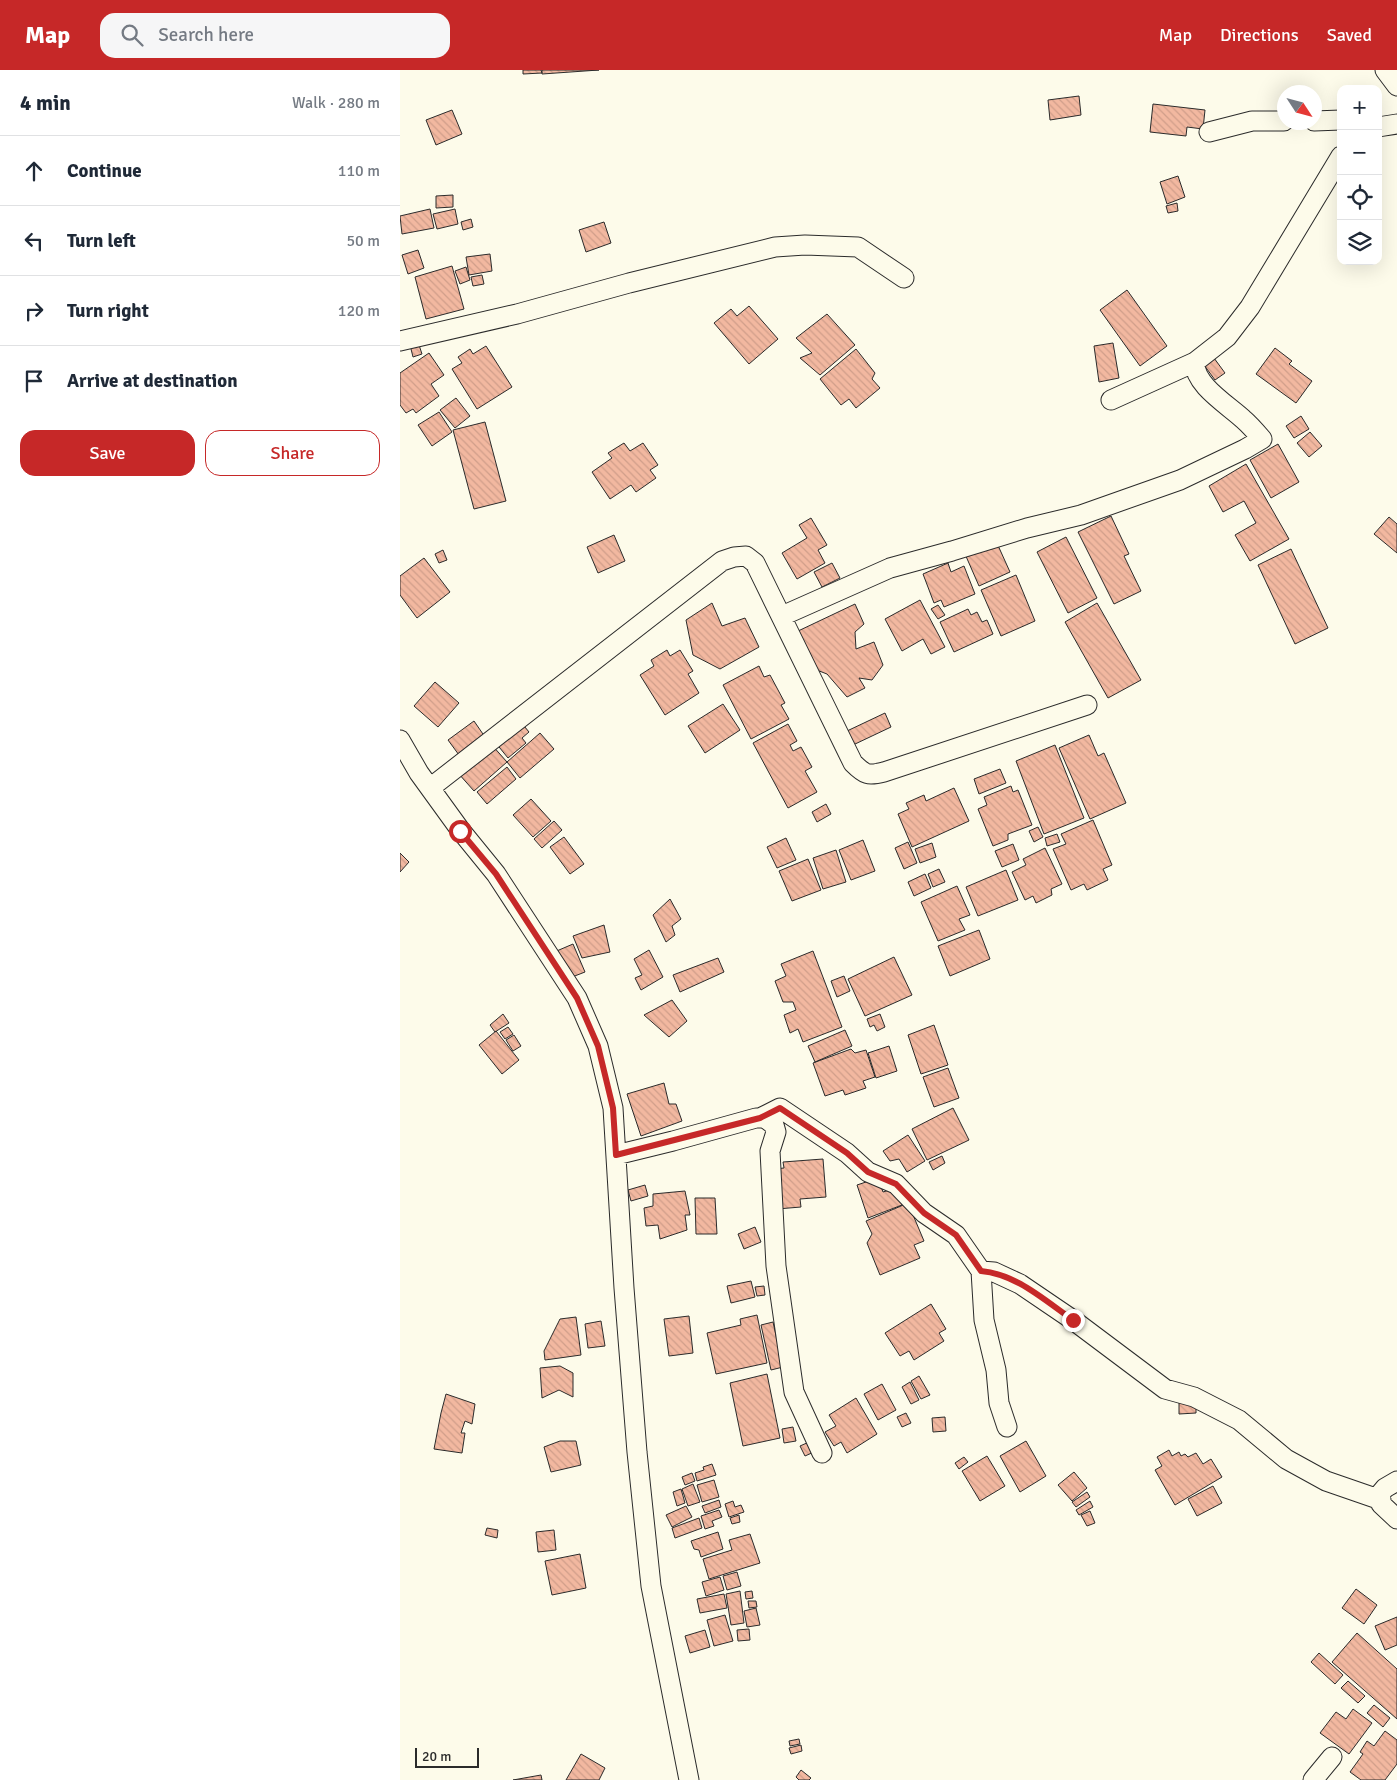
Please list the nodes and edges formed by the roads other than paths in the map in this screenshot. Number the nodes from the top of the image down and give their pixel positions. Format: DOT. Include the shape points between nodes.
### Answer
graph roads {
  1 [pos="1385,70"];
  2 [pos="1397,86"];
  3 [pos="1322,120"];
  4 [pos="1337,120"];
  5 [pos="1277,121"];
  6 [pos="1397,124"];
  7 [pos="1382,126"];
  8 [pos="1209,132"];
  9 [pos="1337,163"];
  10 [pos="904,278"];
  11 [pos="400,341"];
  12 [pos="1195,362"];
  13 [pos="1111,400"];
  14 [pos="782,616"];
  15 [pos="1088,705"];
  16 [pos="400,740"];
  17 [pos="430,788"];
  18 [pos="760,1118"];
  19 [pos="616,1155"];
  20 [pos="981,1271"];
  21 [pos="1007,1427"];
  22 [pos="822,1453"];
  23 [pos="1397,1481"];
  24 [pos="1381,1500"];
  25 [pos="1397,1519"];
  26 [pos="1332,1756"];
  27 [pos="689,1780"];
  28 [pos="1313,1780"];
  1 -- 2 [label="street"];
  3 -- 4 [label="street"];
  5 -- 8 [label="street" via="1252,121"];
  6 -- 7 [label="street"];
  9 -- 12 [label="street" via="1250,307 1227,337"];
  10 -- 11 [label="street" via="858,247 775,247"];
  12 -- 13 [label="street"];
  12 -- 14 [label="street" via="1195,369 1214,396 1262,439 1180,480 1081,515 890,568"];
  14 -- 15 [label="street" via="853,763 870,775"];
  14 -- 17 [label="street" via="754,563 746,556 722,561"];
  16 -- 17 [label="street"];
  17 -- 19 [label="street" via="496,874 577,998 598,1046 613,1108"];
  18 -- 19 [label="street"];
  18 -- 20 [label="street" via="780,1108 847,1153 868,1172 896,1184 924,1213 956,1235"];
  18 -- 22 [label="street" via="774,1125 776,1132 770,1151 776,1266 794,1392"];
  19 -- 27 [label="street" via="645,1539 651,1586"];
  20 -- 21 [label="street" via="984,1320 996,1370 999,1403"];
  20 -- 24 [label="street" via="994,1272 1020,1284 1165,1389 1194,1398 1239,1420 1286,1459 1326,1481"];
  23 -- 24 [label="street" via="1385,1488 1380,1494"];
  24 -- 25 [label="street"];
  26 -- 28 [label="street"];
}
